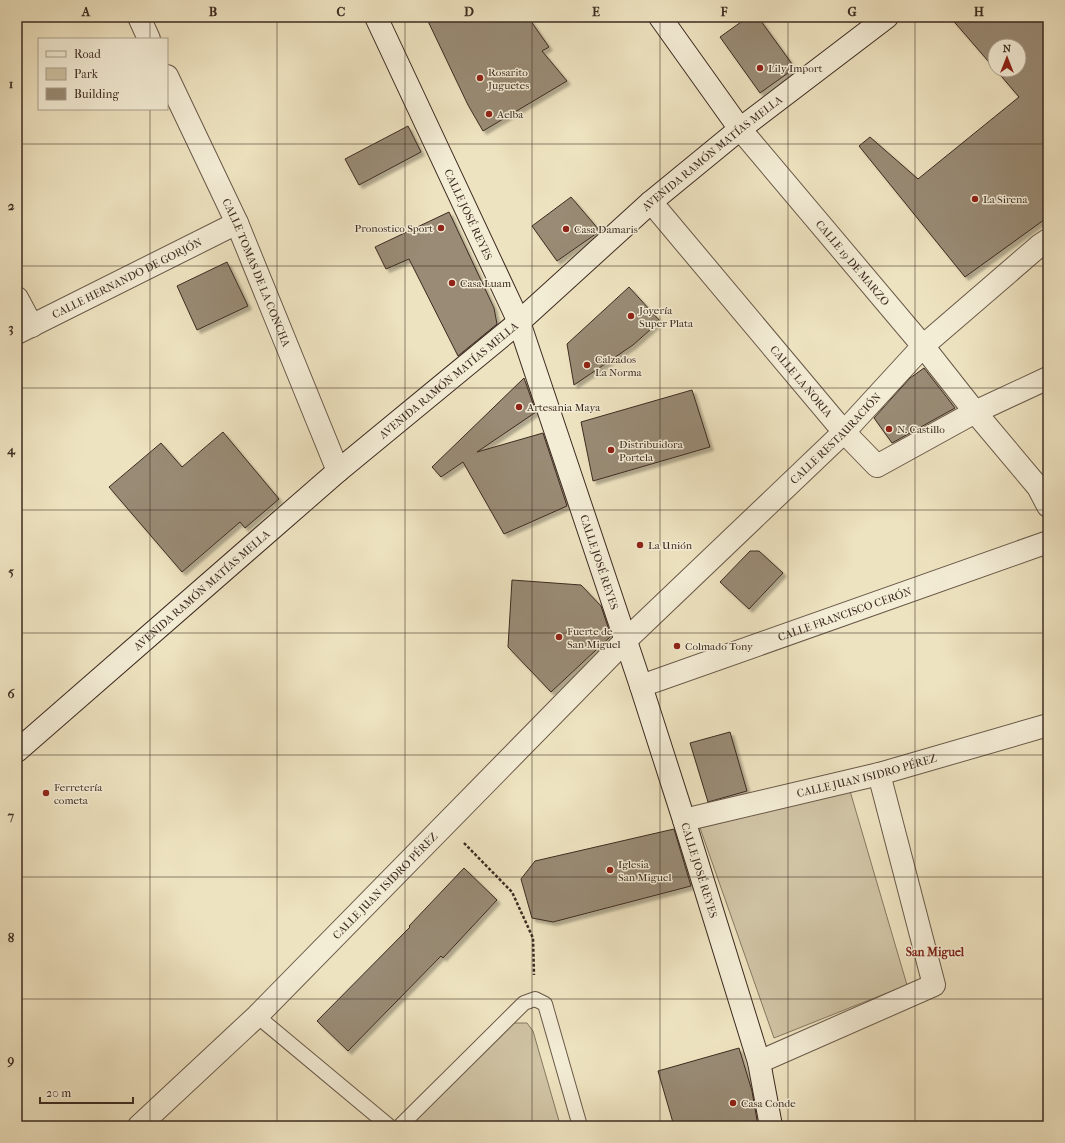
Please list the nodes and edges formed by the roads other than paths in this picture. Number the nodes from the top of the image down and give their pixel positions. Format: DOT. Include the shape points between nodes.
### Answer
graph roads {
  1 [pos="139,17"];
  2 [pos="376,17"];
  3 [pos="660,17"];
  4 [pos="887,17"];
  5 [pos="149,38"];
  6 [pos="168,78"];
  7 [pos="740,129"];
  8 [pos="652,202"];
  9 [pos="237,223"];
  10 [pos="1048,240"];
  11 [pos="17,298"];
  12 [pos="519,322"];
  13 [pos="24,329"];
  14 [pos="924,346"];
  15 [pos="1048,378"];
  16 [pos="975,412"];
  17 [pos="844,432"];
  18 [pos="338,471"];
  19 [pos="1048,506"];
  20 [pos="1048,542"];
  21 [pos="626,640"];
  22 [pos="641,686"];
  23 [pos="1048,725"];
  24 [pos="17,751"];
  25 [pos="879,774"];
  26 [pos="684,820"];
  27 [pos="257,1016"];
  28 [pos="759,1062"];
  29 [pos="139,1126"];
  30 [pos="389,1126"];
  31 [pos="400,1126"];
  32 [pos="580,1126"];
  33 [pos="771,1126"];
  1 -- 5 [label="street"];
  2 -- 12 [label="street, CALLE JOSÉ REYES"];
  3 -- 7 [label="street, CALLE 19 DE MARZO"];
  4 -- 7 [label="street, AVENIDA RAMÓN MATÍAS MELLA"];
  6 -- 9 [label="street, CALLE TOMAS DE LA CONCHA"];
  7 -- 8 [label="street, AVENIDA RAMÓN MATÍAS MELLA"];
  7 -- 14 [label="street, CALLE 19 DE MARZO"];
  8 -- 12 [label="street, AVENIDA RAMÓN MATÍAS MELLA"];
  8 -- 17 [label="street, CALLE LA NORIA"];
  9 -- 13 [label="street, CALLE HERNANDO DE GORJÓN"];
  9 -- 18 [label="street, CALLE TOMAS DE LA CONCHA"];
  10 -- 14 [label="street, CALLE RESTAURACIÓN"];
  11 -- 13 [label="street"];
  12 -- 18 [label="street, AVENIDA RAMÓN MATÍAS MELLA"];
  12 -- 21 [label="street, CALLE JOSÉ REYES"];
  14 -- 16 [label="street, CALLE 19 DE MARZO"];
  14 -- 17 [label="street, CALLE RESTAURACIÓN"];
  15 -- 16 [label="street, CALLE LA NORIA"];
  16 -- 17 [label="street, CALLE LA NORIA" via="877,466"];
  16 -- 19 [label="street, CALLE 19 DE MARZO" via="1038,487"];
  17 -- 21 [label="street, CALLE RESTAURACIÓN"];
  18 -- 24 [label="street, AVENIDA RAMÓN MATÍAS MELLA"];
  20 -- 22 [label="street, CALLE FRANCISCO CERÓN"];
  21 -- 22 [label="street, CALLE JOSÉ REYES"];
  21 -- 27 [label="street, CALLE JUAN ISIDRO PÉREZ"];
  22 -- 26 [label="street, CALLE JOSÉ REYES"];
  23 -- 25 [label="street, CALLE JUAN ISIDRO PÉREZ"];
  25 -- 26 [label="street, CALLE JUAN ISIDRO PÉREZ"];
  25 -- 28 [label="street" via="934,986"];
  26 -- 28 [label="street, CALLE JOSÉ REYES"];
  27 -- 29 [label="street, CALLE JUAN ISIDRO PÉREZ"];
  27 -- 30 [label="lane"];
  28 -- 33 [label="street, CALLE JOSÉ REYES"];
  31 -- 32 [label="lane" via="524,1003 535,1000 545,1004"];
}
